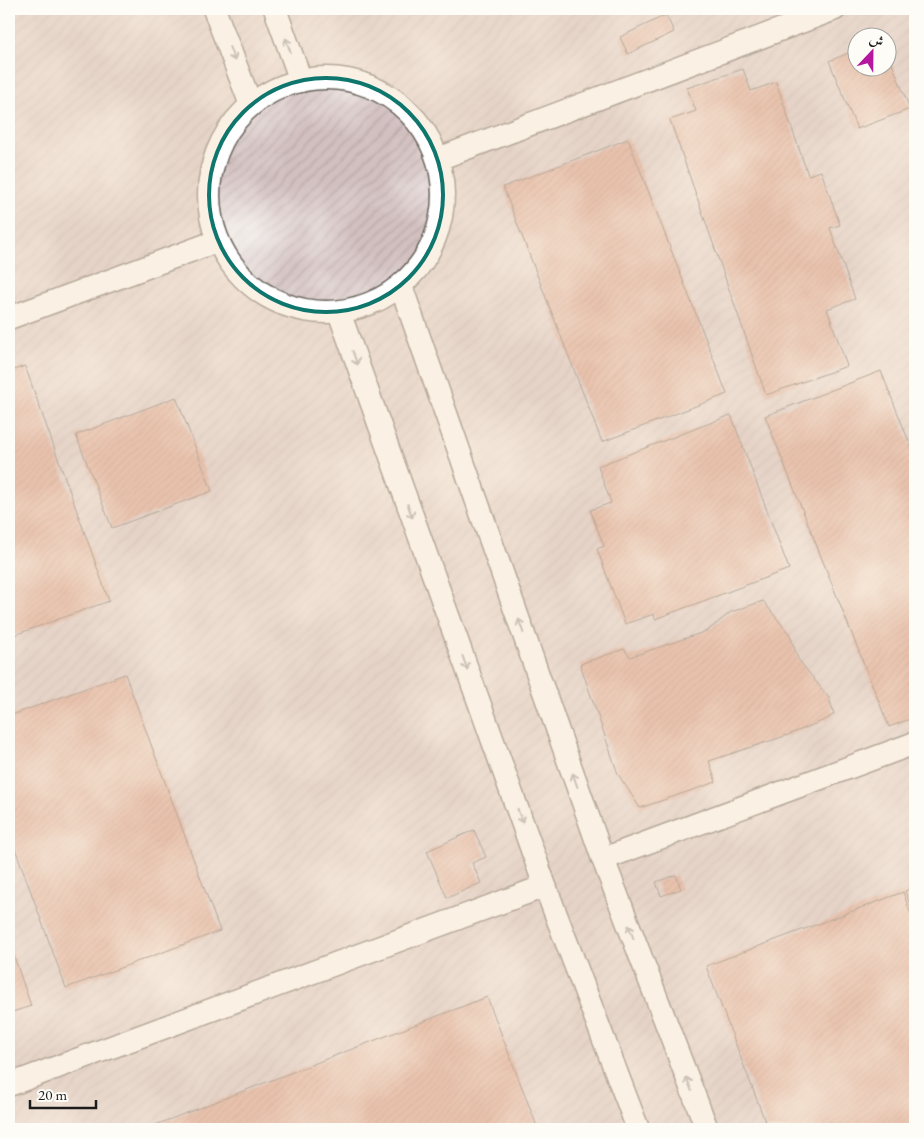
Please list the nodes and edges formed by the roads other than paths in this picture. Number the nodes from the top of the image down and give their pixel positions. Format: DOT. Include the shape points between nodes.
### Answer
graph roads {
  1 [pos="214,9"];
  2 [pos="276,9"];
  3 [pos="835,9"];
  4 [pos="301,81"];
  5 [pos="251,105"];
  6 [pos="438,159"];
  7 [pos="217,241"];
  8 [pos="400,286"];
  9 [pos="339,312"];
  10 [pos="9,318"];
  11 [pos="915,743"];
  12 [pos="603,859"];
  13 [pos="546,886"];
  14 [pos="9,1085"];
  15 [pos="638,1129"];
  16 [pos="707,1129"];
  1 -- 5 [label="street, one-way"];
  4 -- 2 [label="street, one-way"];
  3 -- 6 [label="street"];
  4 -- 5 [label="street" via="261,96"];
  4 -- 6 [label="street" via="317,78 356,82 392,98 420,125"];
  5 -- 7 [label="street" via="237,118 219,146 210,176 209,210"];
  6 -- 8 [label="street" via="443,194 438,228 424,260"];
  7 -- 9 [label="street" via="238,272 266,296 302,310"];
  7 -- 10 [label="street"];
  8 -- 9 [label="street" via="371,303"];
  12 -- 8 [label="street, one-way"];
  9 -- 13 [label="street, one-way"];
  11 -- 12 [label="street"];
  16 -- 12 [label="street, one-way"];
  13 -- 14 [label="street"];
  13 -- 15 [label="street"];
}
